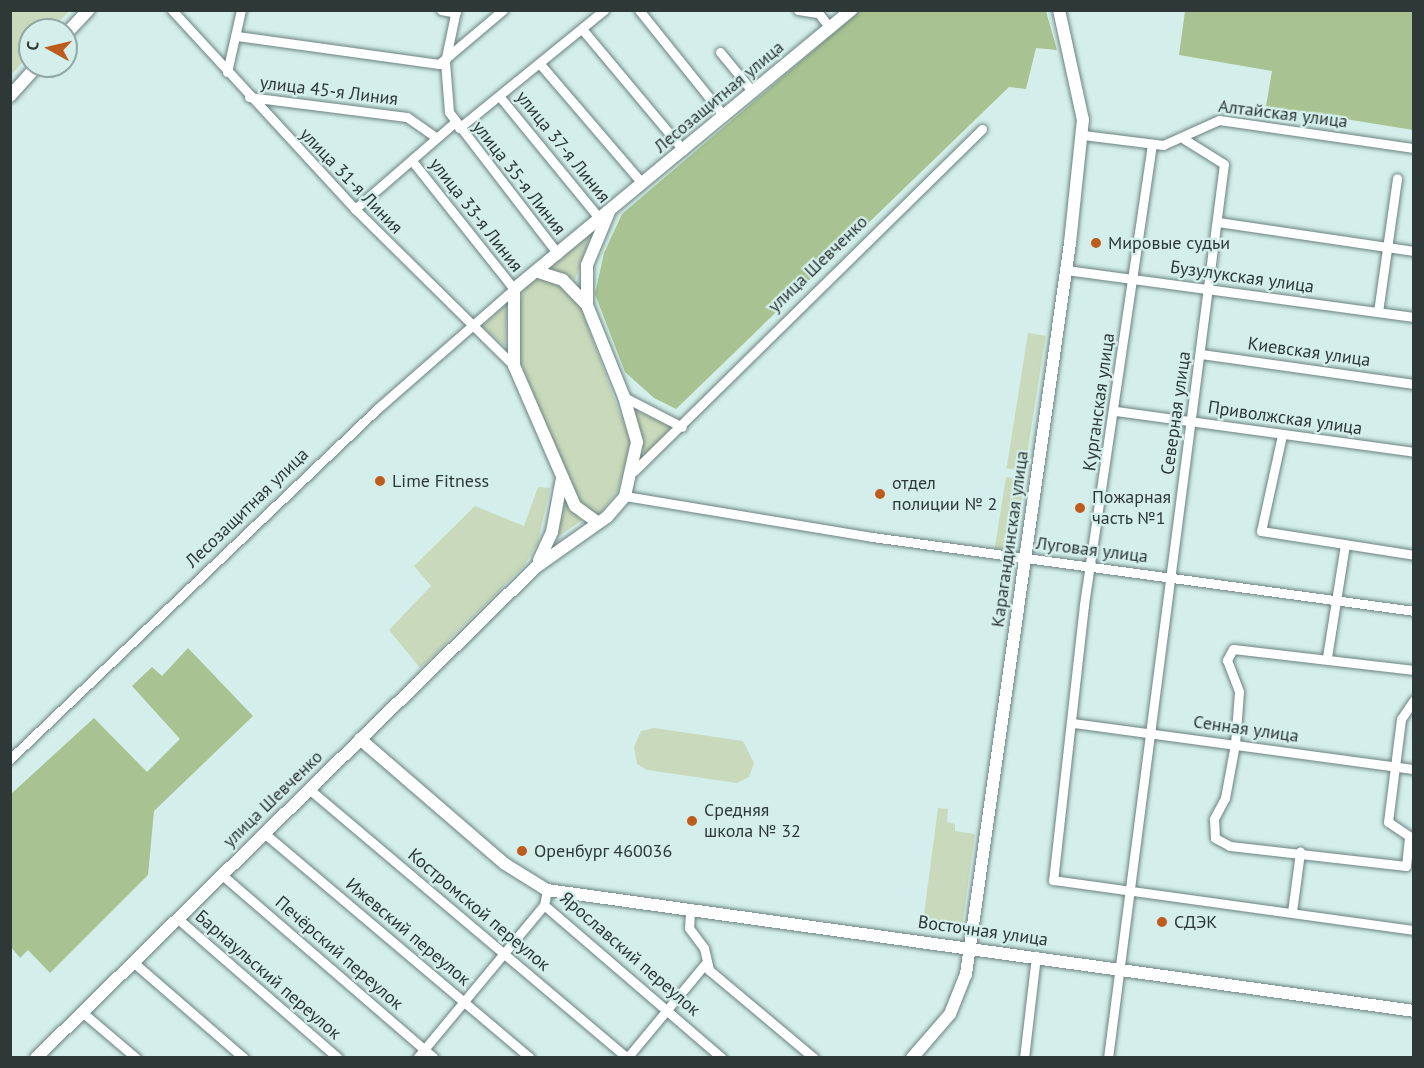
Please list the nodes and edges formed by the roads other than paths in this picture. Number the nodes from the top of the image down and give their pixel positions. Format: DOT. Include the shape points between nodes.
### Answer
graph roads {
  1 [pos="172,10"];
  2 [pos="241,10"];
  3 [pos="441,10"];
  4 [pos="503,10"];
  5 [pos="604,10"];
  6 [pos="639,10"];
  7 [pos="798,10"];
  8 [pos="851,10"];
  9 [pos="1059,10"];
  10 [pos="456,12"];
  11 [pos="816,12"];
  12 [pos="830,28"];
  13 [pos="582,29"];
  14 [pos="237,36"];
  15 [pos="720,52"];
  16 [pos="445,62"];
  17 [pos="540,64"];
  18 [pos="227,72"];
  19 [pos="27,78"];
  20 [pos="753,92"];
  21 [pos="10,96"];
  22 [pos="249,97"];
  23 [pos="501,97"];
  24 [pos="724,116"];
  25 [pos="457,125"];
  26 [pos="982,129"];
  27 [pos="1083,135"];
  28 [pos="436,137"];
  29 [pos="1184,139"];
  30 [pos="1152,144"];
  31 [pos="1413,148"];
  32 [pos="683,150"];
  33 [pos="413,162"];
  34 [pos="1397,178"];
  35 [pos="642,183"];
  36 [pos="355,209"];
  37 [pos="604,214"];
  38 [pos="1218,222"];
  39 [pos="1386,248"];
  40 [pos="1413,251"];
  41 [pos="558,254"];
  42 [pos="1066,270"];
  43 [pos="536,271"];
  44 [pos="1132,279"];
  45 [pos="514,289"];
  46 [pos="1210,289"];
  47 [pos="587,305"];
  48 [pos="1377,312"];
  49 [pos="1413,317"];
  50 [pos="468,326"];
  51 [pos="1201,354"];
  52 [pos="514,366"];
  53 [pos="1413,384"];
  54 [pos="624,397"];
  55 [pos="1116,411"];
  56 [pos="1192,422"];
  57 [pos="682,427"];
  58 [pos="1282,435"];
  59 [pos="1413,452"];
  60 [pos="634,471"];
  61 [pos="562,478"];
  62 [pos="625,496"];
  63 [pos="597,522"];
  64 [pos="1345,543"];
  65 [pos="1413,555"];
  66 [pos="1025,558"];
  67 [pos="536,567"];
  68 [pos="1091,567"];
  69 [pos="1170,576"];
  70 [pos="1337,599"];
  71 [pos="1413,611"];
  72 [pos="1327,657"];
  73 [pos="1413,670"];
  74 [pos="1413,700"];
  75 [pos="1073,723"];
  76 [pos="1147,732"];
  77 [pos="360,739"];
  78 [pos="1235,744"];
  79 [pos="10,759"];
  80 [pos="1396,767"];
  81 [pos="1413,769"];
  82 [pos="309,789"];
  83 [pos="264,833"];
  84 [pos="1300,852"];
  85 [pos="221,874"];
  86 [pos="548,890"];
  87 [pos="1128,891"];
  88 [pos="544,905"];
  89 [pos="690,911"];
  90 [pos="1292,912"];
  91 [pos="177,918"];
  92 [pos="1413,930"];
  93 [pos="971,948"];
  94 [pos="504,953"];
  95 [pos="1036,956"];
  96 [pos="133,962"];
  97 [pos="705,964"];
  98 [pos="1121,968"];
  99 [pos="464,1001"];
  100 [pos="1413,1011"];
  101 [pos="82,1012"];
  102 [pos="667,1012"];
  103 [pos="424,1049"];
  104 [pos="37,1057"];
  105 [pos="136,1058"];
  106 [pos="244,1058"];
  107 [pos="338,1058"];
  108 [pos="417,1058"];
  109 [pos="434,1058"];
  110 [pos="530,1058"];
  111 [pos="627,1058"];
  112 [pos="722,1058"];
  113 [pos="814,1058"];
  114 [pos="912,1058"];
  115 [pos="1024,1058"];
  116 [pos="1108,1058"];
  1 -- 18 [label="street, улица 31-я Линия"];
  2 -- 14 [label="street"];
  3 -- 10 [label="street"];
  4 -- 16 [label="street"];
  5 -- 13 [label="street"];
  6 -- 24 [label="street"];
  7 -- 11 [label="street"];
  8 -- 12 [label="main road, Лесозащитная улица"];
  9 -- 27 [label="main road, Карагандинская улица" via="1081,95"];
  10 -- 16 [label="street"];
  11 -- 12 [label="street"];
  12 -- 20 [label="main road, Лесозащитная улица"];
  13 -- 17 [label="street"];
  13 -- 32 [label="street"];
  14 -- 16 [label="street"];
  14 -- 18 [label="street"];
  15 -- 20 [label="street"];
  16 -- 25 [label="street" via="446,97"];
  17 -- 23 [label="street"];
  17 -- 35 [label="street"];
  18 -- 22 [label="street, улица 31-я Линия"];
  19 -- 21 [label="main road"];
  20 -- 24 [label="main road, Лесозащитная улица"];
  22 -- 28 [label="street, улица 45-я Линия" via="407,117"];
  22 -- 36 [label="street, улица 31-я Линия"];
  23 -- 25 [label="street"];
  23 -- 37 [label="street, улица 37-я Линия"];
  24 -- 32 [label="main road, Лесозащитная улица"];
  25 -- 28 [label="street"];
  25 -- 41 [label="street, улица 35-я Линия"];
  26 -- 57 [label="street, улица Шевченко"];
  27 -- 30 [label="street, Алтайская улица"];
  27 -- 42 [label="main road, Карагандинская улица"];
  28 -- 33 [label="street"];
  29 -- 30 [label="street, Алтайская улица"];
  29 -- 31 [label="street, Алтайская улица" via="1219,120"];
  29 -- 38 [label="street, Северная улица" via="1224,164"];
  30 -- 44 [label="street, Курганская улица"];
  32 -- 35 [label="main road, Лесозащитная улица"];
  33 -- 36 [label="street"];
  33 -- 45 [label="street, улица 33-я Линия"];
  34 -- 39 [label="street"];
  35 -- 37 [label="main road, Лесозащитная улица"];
  36 -- 50 [label="street, улица 31-я Линия"];
  37 -- 41 [label="main road, Лесозащитная улица"];
  37 -- 47 [label="main road, Лесозащитная улица" via="587,265"];
  38 -- 39 [label="street"];
  38 -- 46 [label="street, Северная улица"];
  39 -- 40 [label="street"];
  39 -- 48 [label="street"];
  41 -- 43 [label="main road, Лесозащитная улица"];
  42 -- 44 [label="street, Бузулукская улица"];
  42 -- 66 [label="main road, Карагандинская улица"];
  43 -- 45 [label="main road, Лесозащитная улица"];
  43 -- 47 [label="main road" via="563,279"];
  44 -- 46 [label="street, Бузулукская улица"];
  44 -- 55 [label="street, Курганская улица"];
  45 -- 50 [label="street, Лесозащитная улица"];
  45 -- 52 [label="main road"];
  46 -- 48 [label="street, Бузулукская улица"];
  46 -- 51 [label="street, Северная улица"];
  47 -- 54 [label="main road"];
  48 -- 49 [label="street, Бузулукская улица"];
  50 -- 52 [label="street, улица 31-я Линия"];
  50 -- 79 [label="street, Лесозащитная улица"];
  51 -- 53 [label="street, Киевская улица"];
  51 -- 56 [label="street, Северная улица"];
  52 -- 61 [label="main road"];
  54 -- 57 [label="street"];
  54 -- 60 [label="main road" via="636,442"];
  55 -- 56 [label="street, Приволжская улица"];
  55 -- 68 [label="street, Курганская улица"];
  56 -- 58 [label="street, Приволжская улица"];
  56 -- 69 [label="street, Северная улица"];
  57 -- 60 [label="street, улица Шевченко"];
  58 -- 59 [label="street, Приволжская улица"];
  58 -- 64 [label="street" via="1258,526 1266,533"];
  60 -- 62 [label="main road"];
  61 -- 63 [label="main road" via="580,513"];
  61 -- 67 [label="main road, улица Шевченко" via="552,532"];
  62 -- 63 [label="main road, улица Шевченко"];
  62 -- 66 [label="street, Луговая улица" via="666,507"];
  63 -- 67 [label="main road, улица Шевченко"];
  64 -- 65 [label="street"];
  64 -- 70 [label="street"];
  66 -- 68 [label="street, Луговая улица"];
  66 -- 93 [label="main road, Карагандинская улица"];
  67 -- 77 [label="main road, улица Шевченко"];
  68 -- 69 [label="street, Луговая улица"];
  68 -- 75 [label="street, Курганская улица"];
  69 -- 70 [label="street, Луговая улица"];
  69 -- 76 [label="street, Северная улица"];
  70 -- 71 [label="street, Луговая улица"];
  70 -- 72 [label="street"];
  72 -- 73 [label="street" via="1360,666"];
  72 -- 78 [label="street" via="1233,649 1227,660 1239,692"];
  74 -- 80 [label="street" via="1402,713"];
  75 -- 76 [label="street, Сенная улица"];
  75 -- 87 [label="street, Курганская улица" via="1053,880"];
  76 -- 78 [label="street, Сенная улица"];
  76 -- 87 [label="street, Северная улица"];
  77 -- 82 [label="main road, улица Шевченко"];
  77 -- 86 [label="main road, Ярославский переулок" via="505,864"];
  78 -- 80 [label="street, Сенная улица"];
  78 -- 84 [label="street" via="1225,798 1214,819 1215,838 1230,846"];
  80 -- 81 [label="street, Сенная улица"];
  80 -- 84 [label="street" via="1388,822 1405,829 1410,845 1406,866"];
  82 -- 83 [label="main road, улица Шевченко"];
  82 -- 94 [label="street, Костромской переулок"];
  83 -- 85 [label="main road, улица Шевченко"];
  83 -- 99 [label="street, Ижевский переулок"];
  84 -- 90 [label="street"];
  85 -- 91 [label="main road, улица Шевченко"];
  85 -- 103 [label="street, Печёрский переулок"];
  86 -- 88 [label="street, Ярославский переулок"];
  86 -- 89 [label="main road, Восточная улица"];
  87 -- 90 [label="street"];
  87 -- 98 [label="street, Северная улица"];
  88 -- 94 [label="street"];
  88 -- 102 [label="street, Ярославский переулок"];
  89 -- 93 [label="main road, Восточная улица"];
  89 -- 97 [label="street" via="689,928 704,948"];
  90 -- 92 [label="street"];
  91 -- 96 [label="main road, улица Шевченко"];
  91 -- 107 [label="street, Барнаульский переулок"];
  93 -- 95 [label="main road, Восточная улица"];
  93 -- 114 [label="main road, Карагандинская улица" via="956,1004"];
  94 -- 99 [label="street"];
  94 -- 111 [label="street, Костромской переулок"];
  95 -- 98 [label="main road, Восточная улица"];
  95 -- 115 [label="street"];
  96 -- 101 [label="main road, улица Шевченко"];
  96 -- 106 [label="street"];
  97 -- 102 [label="street"];
  97 -- 113 [label="street"];
  98 -- 100 [label="main road, Восточная улица"];
  98 -- 116 [label="street, Северная улица"];
  99 -- 103 [label="street"];
  99 -- 110 [label="street, Ижевский переулок"];
  101 -- 104 [label="main road, улица Шевченко"];
  101 -- 105 [label="street"];
  102 -- 111 [label="street"];
  102 -- 112 [label="street, Ярославский переулок"];
  103 -- 108 [label="street"];
  103 -- 109 [label="street, Печёрский переулок"];
}
